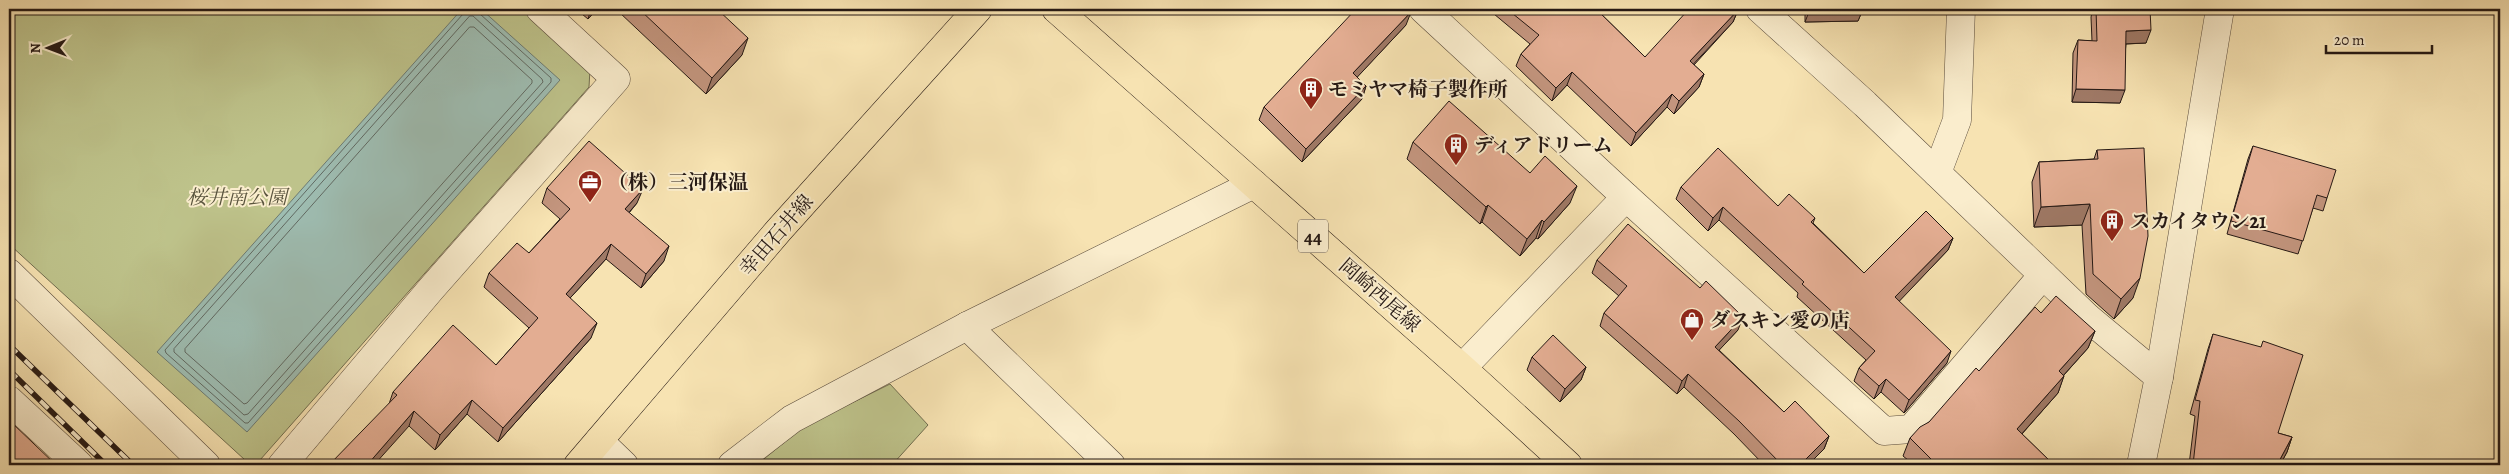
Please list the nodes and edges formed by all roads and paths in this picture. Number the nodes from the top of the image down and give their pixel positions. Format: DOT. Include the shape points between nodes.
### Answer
graph roads {
  1 [pos="540,9"];
  2 [pos="978,9"];
  3 [pos="1056,9"];
  4 [pos="1423,9"];
  5 [pos="1760,9"];
  6 [pos="1961,9"];
  7 [pos="2220,9"];
  8 [pos="1937,173"];
  9 [pos="1254,184"];
  10 [pos="1626,197"];
  11 [pos="9,273"];
  12 [pos="2043,275"];
  13 [pos="967,326"];
  14 [pos="1462,368"];
  15 [pos="2159,377"];
  16 [pos="9,400"];
  17 [pos="599,441"];
  18 [pos="79,465"];
  19 [pos="206,465"];
  20 [pos="282,465"];
  21 [pos="578,465"];
  22 [pos="624,465"];
  23 [pos="732,465"];
  24 [pos="1111,465"];
  25 [pos="1568,465"];
  26 [pos="2141,465"];
  1 -- 20 [label="street" via="616,79 437,282"];
  2 -- 17 [label="main road, 幸田石井線" via="779,230"];
  3 -- 9 [label="main road, 岡崎西尾線 / 44"];
  4 -- 10 [label="street"];
  5 -- 8 [label="street"];
  6 -- 8 [label="street" via="1957,120"];
  7 -- 15 [label="street"];
  8 -- 12 [label="street"];
  9 -- 13 [label="street"];
  9 -- 14 [label="main road, 岡崎西尾線 / 44"];
  10 -- 12 [label="street" via="1884,431 1911,429"];
  10 -- 14 [label="street"];
  11 -- 19 [label="street"];
  12 -- 15 [label="street" via="2088,318"];
  13 -- 23 [label="street" via="792,419"];
  13 -- 24 [label="street"];
  14 -- 25 [label="main road, 岡崎西尾線 / 44"];
  15 -- 26 [label="street"];
  16 -- 18 [label="street"];
  17 -- 21 [label="main road, 幸田石井線"];
  17 -- 22 [label="street"];
}
